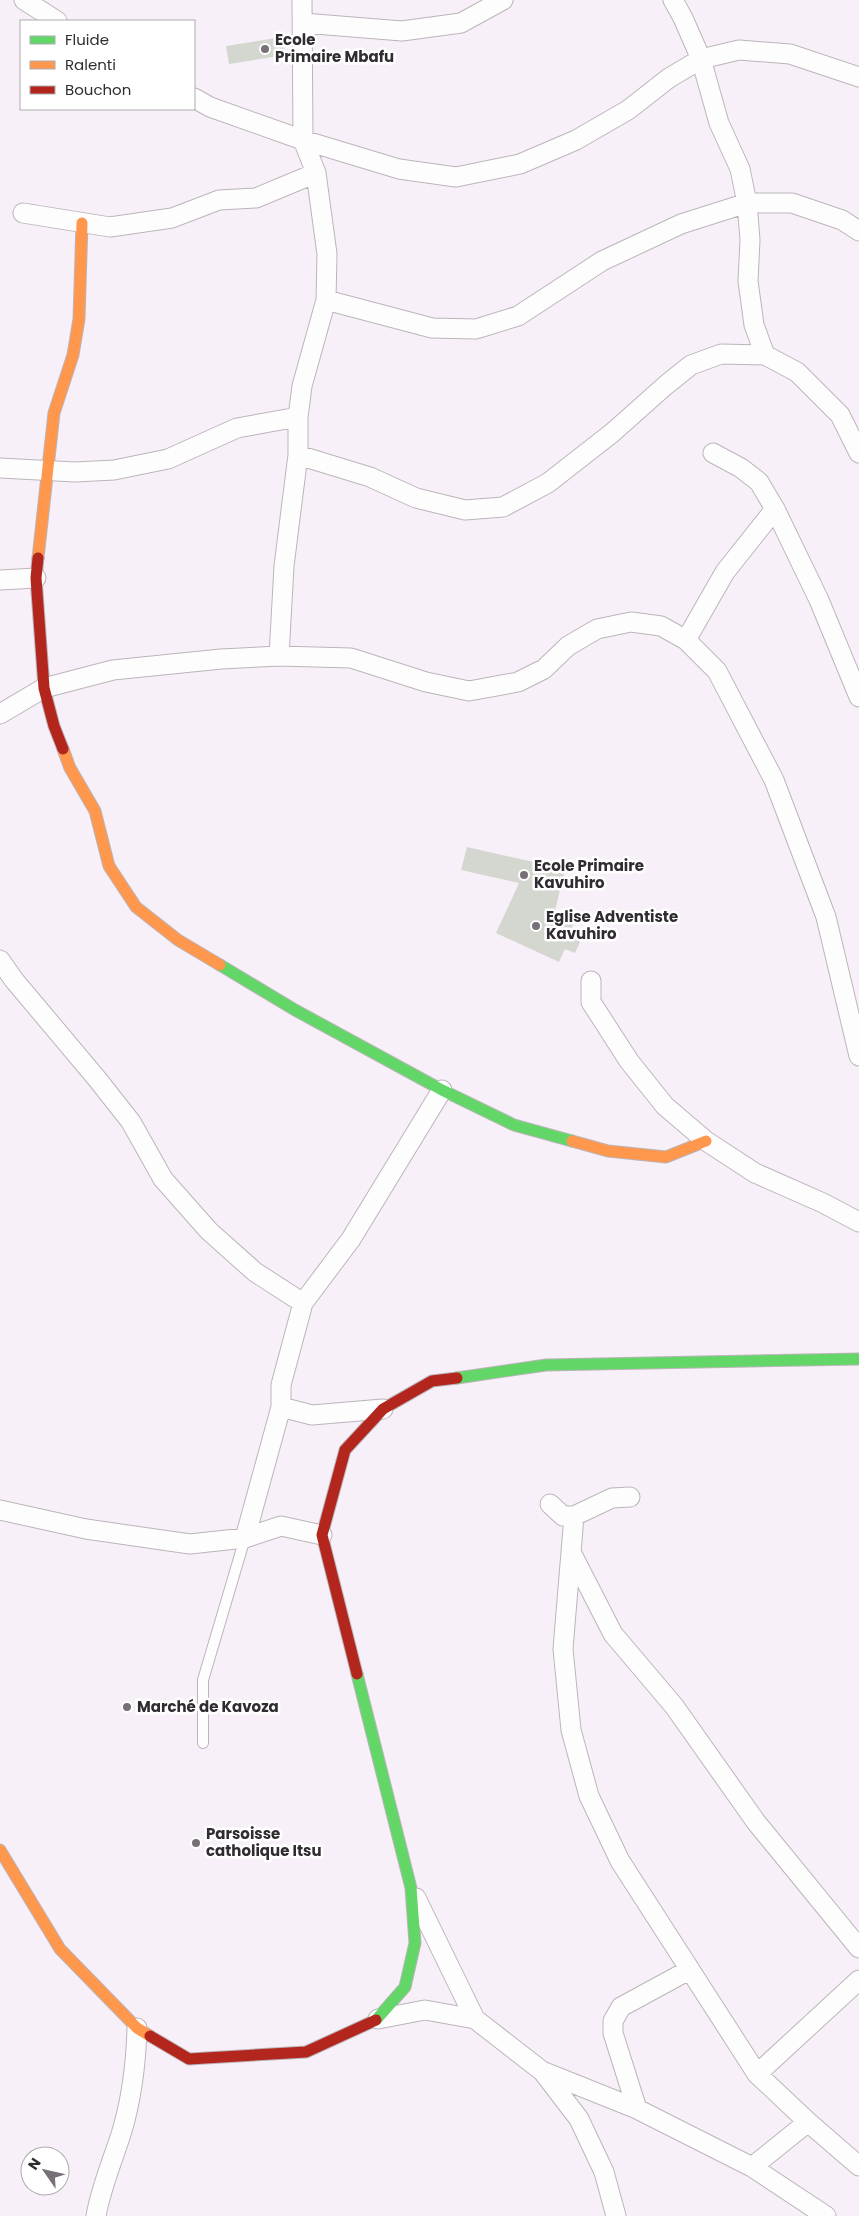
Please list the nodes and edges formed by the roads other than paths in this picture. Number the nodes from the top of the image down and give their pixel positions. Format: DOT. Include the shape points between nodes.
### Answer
graph roads {
  1 [pos="24,0"];
  2 [pos="302,0"];
  3 [pos="504,0"];
  4 [pos="673,0"];
  5 [pos="55,20"];
  6 [pos="302,23"];
  7 [pos="701,59"];
  8 [pos="859,77"];
  9 [pos="195,99"];
  10 [pos="303,140"];
  11 [pos="316,173"];
  12 [pos="747,203"];
  13 [pos="22,213"];
  14 [pos="82,222"];
  15 [pos="859,231"];
  16 [pos="326,300"];
  17 [pos="765,355"];
  18 [pos="298,417"];
  19 [pos="859,453"];
  20 [pos="713,454"];
  21 [pos="298,455"];
  22 [pos="0,468"];
  23 [pos="48,470"];
  24 [pos="775,509"];
  25 [pos="36,578"];
  26 [pos="0,580"];
  27 [pos="686,640"];
  28 [pos="279,656"];
  29 [pos="44,688"];
  30 [pos="859,697"];
  31 [pos="0,714"];
  32 [pos="0,960"];
  33 [pos="591,982"];
  34 [pos="859,1056"];
  35 [pos="442,1090"];
  36 [pos="706,1141"];
  37 [pos="859,1222"];
  38 [pos="303,1303"];
  39 [pos="859,1359"];
  40 [pos="281,1407"];
  41 [pos="383,1408"];
  42 [pos="630,1497"];
  43 [pos="550,1504"];
  44 [pos="0,1510"];
  45 [pos="574,1516"];
  46 [pos="322,1534"];
  47 [pos="245,1538"];
  48 [pos="572,1554"];
  49 [pos="203,1743"];
  50 [pos="0,1850"];
  51 [pos="411,1888"];
  52 [pos="859,1948"];
  53 [pos="689,1970"];
  54 [pos="859,1980"];
  55 [pos="378,2019"];
  56 [pos="475,2019"];
  57 [pos="137,2028"];
  58 [pos="542,2071"];
  59 [pos="757,2074"];
  60 [pos="637,2109"];
  61 [pos="808,2122"];
  62 [pos="859,2166"];
  63 [pos="752,2167"];
  64 [pos="96,2216"];
  65 [pos="616,2216"];
  66 [pos="826,2216"];
  1 -- 5 [label="street"];
  2 -- 6 [label="street"];
  3 -- 6 [label="street" via="461,22 402,31"];
  4 -- 7 [label="street"];
  6 -- 10 [label="street"];
  7 -- 8 [label="street" via="739,50 790,54"];
  7 -- 10 [label="street" via="669,78 628,110 576,140 520,164 456,177 399,169"];
  7 -- 12 [label="street" via="719,123 740,169"];
  9 -- 10 [label="street" via="210,107"];
  10 -- 11 [label="street"];
  11 -- 14 [label="street" via="256,198 219,200 172,218 110,226"];
  11 -- 16 [label="street" via="327,254"];
  12 -- 15 [label="street" via="792,203 842,220"];
  12 -- 16 [label="street" via="681,224 602,261 518,316 476,329 432,328"];
  12 -- 17 [label="street" via="750,240 748,281 754,325"];
  13 -- 14 [label="street"];
  14 -- 23 [label="main road" via="79,319 73,355 54,413"];
  16 -- 18 [label="street" via="302,386"];
  17 -- 19 [label="street" via="796,372 840,414"];
  17 -- 21 [label="street" via="721,354 691,366 548,483 503,507 465,510 416,498 370,476"];
  18 -- 21 [label="street"];
  18 -- 23 [label="street" via="237,428 168,458 114,470"];
  20 -- 24 [label="street" via="741,468 759,482"];
  21 -- 28 [label="street" via="284,566"];
  22 -- 23 [label="street"];
  23 -- 25 [label="main road"];
  24 -- 27 [label="street" via="725,572"];
  24 -- 30 [label="street" via="819,600"];
  25 -- 26 [label="street"];
  25 -- 29 [label="main road"];
  27 -- 28 [label="street" via="660,626 641,623 597,629 568,646 544,668 518,682 469,691 426,682 351,658"];
  27 -- 34 [label="street" via="716,671 774,780 826,917"];
  28 -- 29 [label="street" via="221,658 112,670"];
  29 -- 31 [label="street"];
  29 -- 35 [label="main road" via="70,768 95,810 109,866 136,907 178,940 295,1010"];
  32 -- 38 [label="street" via="130,1122 163,1179 209,1231 255,1272"];
  33 -- 36 [label="street" via="592,1002 629,1061 666,1106"];
  35 -- 36 [label="main road" via="514,1125 608,1151 666,1157"];
  35 -- 38 [label="street" via="351,1239"];
  36 -- 37 [label="street" via="755,1173"];
  38 -- 40 [label="street" via="281,1385"];
  39 -- 41 [label="main road" via="546,1366 432,1381"];
  40 -- 41 [label="street" via="312,1416"];
  40 -- 47 [label="street"];
  41 -- 46 [label="main road" via="345,1450"];
  42 -- 45 [label="street" via="612,1498"];
  43 -- 45 [label="street" via="563,1516"];
  44 -- 47 [label="street" via="86,1529 190,1544"];
  45 -- 48 [label="street"];
  46 -- 47 [label="street" via="281,1526"];
  46 -- 51 [label="main road"];
  47 -- 49 [label="lane" via="203,1680"];
  48 -- 52 [label="street" via="613,1634 674,1706 756,1822"];
  48 -- 53 [label="street" via="563,1649 571,1730 589,1796 620,1861"];
  50 -- 57 [label="main road" via="60,1949"];
  51 -- 55 [label="main road" via="415,1943 405,1986"];
  51 -- 56 [label="street"];
  53 -- 59 [label="street"];
  53 -- 60 [label="street" via="621,2007 615,2014 613,2033"];
  54 -- 59 [label="street"];
  55 -- 56 [label="street" via="425,2010"];
  55 -- 57 [label="main road" via="306,2052 189,2059"];
  56 -- 58 [label="street"];
  57 -- 64 [label="street" via="136,2071"];
  58 -- 60 [label="street"];
  58 -- 65 [label="street" via="579,2119 604,2172"];
  59 -- 61 [label="street"];
  60 -- 63 [label="street"];
  61 -- 62 [label="street"];
  61 -- 63 [label="street"];
  63 -- 66 [label="street"];
}
